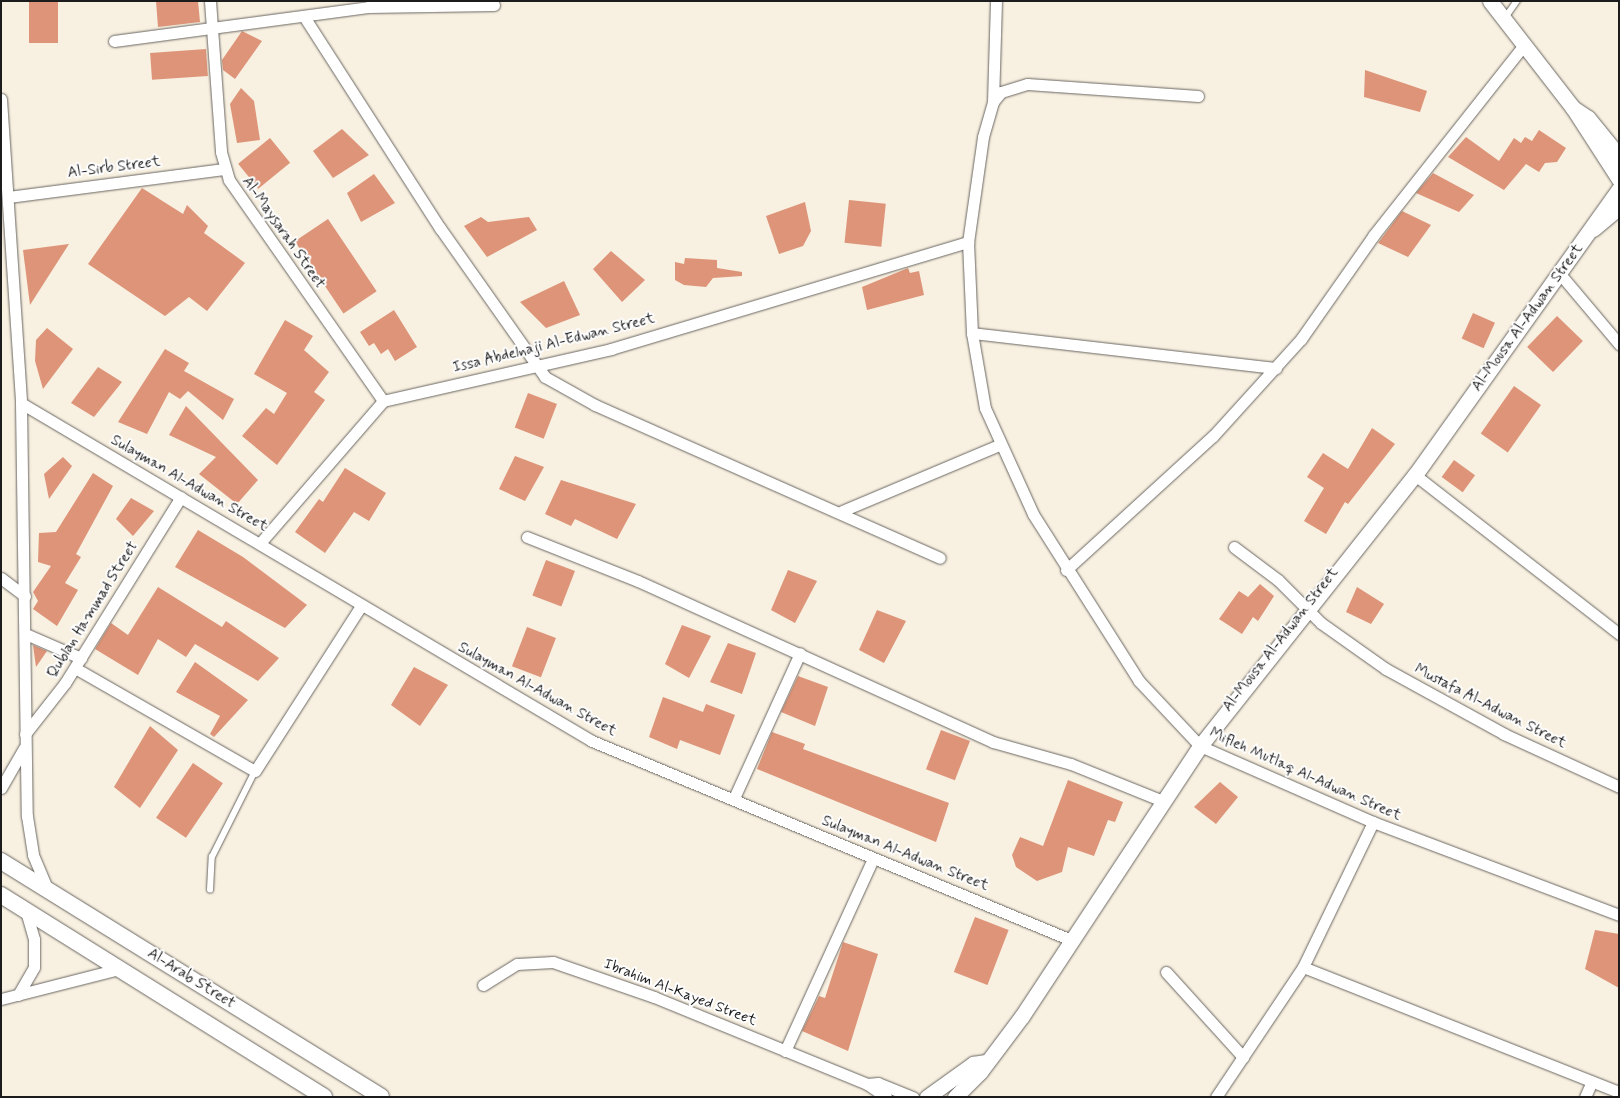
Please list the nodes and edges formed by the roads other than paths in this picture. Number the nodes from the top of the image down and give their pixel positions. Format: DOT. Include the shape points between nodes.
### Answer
graph roads {
  1 [pos="210,1"];
  2 [pos="996,1"];
  3 [pos="1490,1"];
  4 [pos="1517,1"];
  5 [pos="494,5"];
  6 [pos="305,18"];
  7 [pos="1504,20"];
  8 [pos="213,30"];
  9 [pos="114,41"];
  10 [pos="1524,45"];
  11 [pos="1198,96"];
  12 [pos="1,99"];
  13 [pos="994,102"];
  14 [pos="1573,108"];
  15 [pos="1619,156"];
  16 [pos="224,169"];
  17 [pos="1619,179"];
  18 [pos="1619,189"];
  19 [pos="8,197"];
  20 [pos="1619,207"];
  21 [pos="1593,229"];
  22 [pos="968,242"];
  23 [pos="1560,274"];
  24 [pos="972,334"];
  25 [pos="1619,344"];
  26 [pos="535,367"];
  27 [pos="1276,368"];
  28 [pos="383,401"];
  29 [pos="21,403"];
  30 [pos="999,445"];
  31 [pos="1415,475"];
  32 [pos="181,497"];
  33 [pos="842,511"];
  34 [pos="527,537"];
  35 [pos="260,542"];
  36 [pos="1234,547"];
  37 [pos="940,558"];
  38 [pos="1066,570"];
  39 [pos="1,578"];
  40 [pos="25,596"];
  41 [pos="360,606"];
  42 [pos="1306,607"];
  43 [pos="1619,634"];
  44 [pos="28,635"];
  45 [pos="800,654"];
  46 [pos="81,658"];
  47 [pos="75,668"];
  48 [pos="25,734"];
  49 [pos="1200,746"];
  50 [pos="24,748"];
  51 [pos="255,770"];
  52 [pos="1619,787"];
  53 [pos="1,788"];
  54 [pos="734,798"];
  55 [pos="1160,800"];
  56 [pos="1373,822"];
  57 [pos="873,859"];
  58 [pos="1,861"];
  59 [pos="46,886"];
  60 [pos="210,890"];
  61 [pos="1,895"];
  62 [pos="26,911"];
  63 [pos="1619,915"];
  64 [pos="1071,940"];
  65 [pos="1304,968"];
  66 [pos="119,969"];
  67 [pos="1166,972"];
  68 [pos="483,985"];
  69 [pos="18,995"];
  70 [pos="1,999"];
  71 [pos="786,1051"];
  72 [pos="1242,1057"];
  73 [pos="986,1062"];
  74 [pos="1592,1081"];
  75 [pos="867,1084"];
  76 [pos="1619,1092"];
  77 [pos="1218,1094"];
  78 [pos="324,1097"];
  79 [pos="381,1097"];
  80 [pos="886,1097"];
  81 [pos="913,1097"];
  82 [pos="927,1097"];
  83 [pos="954,1097"];
  84 [pos="1231,1097"];
  85 [pos="1585,1097"];
  1 -- 8 [label="street, Al-Maysarah Street"];
  2 -- 13 [label="street, Mifleh Mutlaq Al-Adwan Street"];
  3 -- 7 [label="street"];
  4 -- 7 [label="lane"];
  5 -- 6 [label="street" via="368,7"];
  6 -- 8 [label="street"];
  6 -- 26 [label="street"];
  7 -- 10 [label="street"];
  8 -- 9 [label="street"];
  8 -- 16 [label="street, Al-Maysarah Street"];
  10 -- 14 [label="street"];
  10 -- 27 [label="street"];
  11 -- 13 [label="street" via="1027,84 1007,89"];
  12 -- 19 [label="street"];
  13 -- 22 [label="street, Mifleh Mutlaq Al-Adwan Street" via="983,137"];
  14 -- 15 [label="street" via="1588,118"];
  14 -- 17 [label="street" via="1579,124"];
  16 -- 19 [label="street, Al-Sirb Street"];
  16 -- 28 [label="street, Al-Maysarah Street" via="253,220"];
  18 -- 21 [label="street, Al-Mousa Al-Adwan Street" via="1598,214"];
  19 -- 29 [label="street"];
  20 -- 21 [label="street, Al-Mousa Al-Adwan Street"];
  21 -- 23 [label="street, Al-Mousa Al-Adwan Street"];
  22 -- 24 [label="street, Mifleh Mutlaq Al-Adwan Street"];
  22 -- 26 [label="street, Issa Abdelnaji Al-Edwan Street" via="611,349"];
  23 -- 25 [label="street"];
  23 -- 31 [label="street, Al-Mousa Al-Adwan Street"];
  24 -- 27 [label="street"];
  24 -- 30 [label="street, Mifleh Mutlaq Al-Adwan Street" via="978,382"];
  26 -- 28 [label="street, Issa Abdelnaji Al-Edwan Street"];
  26 -- 33 [label="street" via="595,404"];
  27 -- 38 [label="street" via="1213,436"];
  28 -- 35 [label="street"];
  29 -- 32 [label="street, Sulayman Al-Adwan Street"];
  29 -- 40 [label="street"];
  30 -- 33 [label="street"];
  30 -- 38 [label="street, Mifleh Mutlaq Al-Adwan Street"];
  31 -- 42 [label="street, Al-Mousa Al-Adwan Street"];
  31 -- 43 [label="street"];
  32 -- 35 [label="street, Sulayman Al-Adwan Street"];
  32 -- 46 [label="street, Qublan Hammad Street"];
  33 -- 37 [label="street"];
  34 -- 45 [label="street"];
  35 -- 41 [label="street, Sulayman Al-Adwan Street"];
  36 -- 42 [label="street, Mustafa Al-Adwan Street"];
  38 -- 49 [label="street, Mifleh Mutlaq Al-Adwan Street" via="1139,681"];
  39 -- 40 [label="street"];
  40 -- 44 [label="street"];
  41 -- 51 [label="street"];
  41 -- 54 [label="street, Sulayman Al-Adwan Street" via="592,741"];
  42 -- 49 [label="street, Al-Mousa Al-Adwan Street"];
  42 -- 52 [label="street, Mustafa Al-Adwan Street" via="1348,643 1442,702"];
  44 -- 46 [label="street"];
  44 -- 48 [label="street"];
  45 -- 54 [label="street"];
  45 -- 55 [label="street" via="1008,748 1071,764"];
  46 -- 47 [label="street, Qublan Hammad Street"];
  47 -- 48 [label="street, Qublan Hammad Street"];
  47 -- 51 [label="street"];
  48 -- 50 [label="street"];
  49 -- 55 [label="street, Al-Mousa Al-Adwan Street"];
  49 -- 56 [label="street, Mifleh Mutlaq Al-Adwan Street"];
  50 -- 53 [label="street"];
  50 -- 59 [label="street" via="30,836"];
  51 -- 60 [label="lane" via="212,857"];
  54 -- 57 [label="street, Sulayman Al-Adwan Street"];
  55 -- 64 [label="street, Al-Mousa Al-Adwan Street"];
  56 -- 63 [label="street, Mifleh Mutlaq Al-Adwan Street"];
  56 -- 65 [label="street"];
  57 -- 64 [label="street, Sulayman Al-Adwan Street"];
  57 -- 71 [label="street"];
  58 -- 59 [label="main road, Al-Arab Street"];
  59 -- 79 [label="main road, Al-Arab Street"];
  61 -- 62 [label="main road, Al-Arab Street"];
  62 -- 66 [label="main road, Al-Arab Street"];
  62 -- 69 [label="street" via="34,940 34,968"];
  64 -- 73 [label="street, Al-Mousa Al-Adwan Street" via="1022,1016"];
  65 -- 72 [label="street"];
  65 -- 74 [label="street"];
  66 -- 69 [label="street"];
  66 -- 78 [label="main road, Al-Arab Street"];
  67 -- 72 [label="street"];
  68 -- 71 [label="street, Ibrahim Al-Kayed Street" via="517,964 553,962"];
  69 -- 70 [label="street"];
  71 -- 75 [label="street, Ibrahim Al-Kayed Street"];
  72 -- 77 [label="street"];
  73 -- 82 [label="street" via="973,1064"];
  73 -- 83 [label="street, Al-Mousa Al-Adwan Street"];
  74 -- 76 [label="street"];
  74 -- 85 [label="street"];
  75 -- 80 [label="street, Ibrahim Al-Kayed Street"];
  75 -- 81 [label="street, Ibrahim Al-Kayed Street" via="878,1083"];
  77 -- 84 [label="street"];
}
